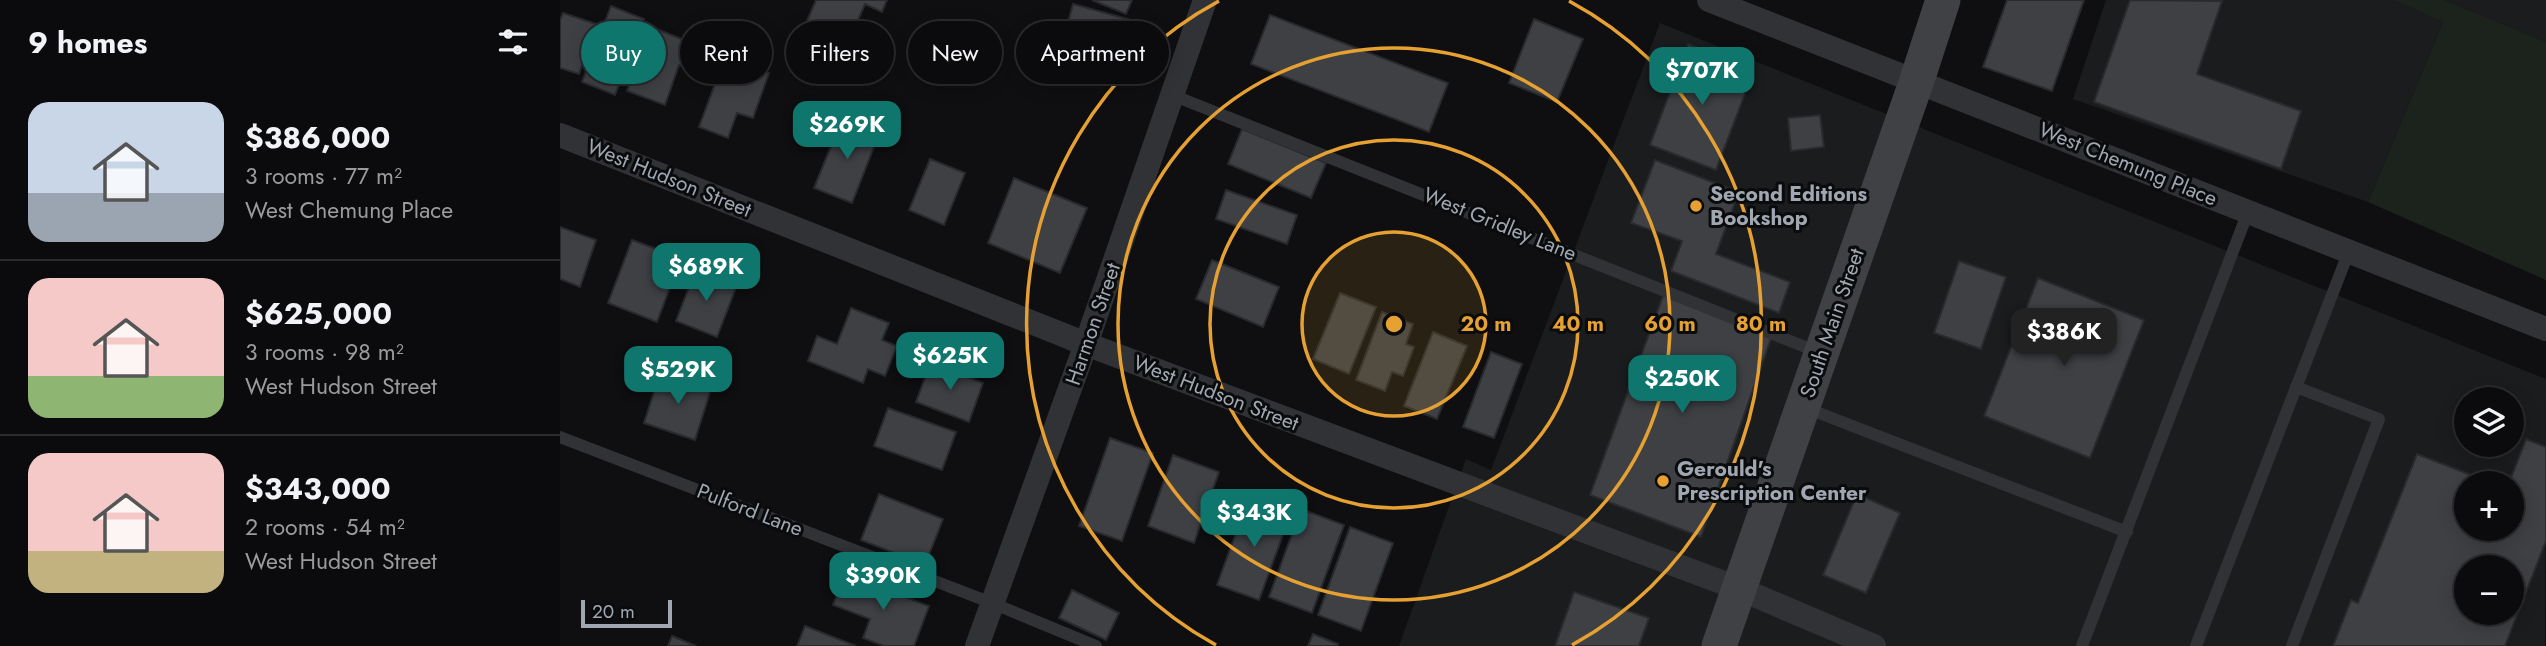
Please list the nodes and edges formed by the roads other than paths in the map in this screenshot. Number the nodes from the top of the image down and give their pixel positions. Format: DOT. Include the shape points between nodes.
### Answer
graph roads {
  1 [pos="1205,0"];
  2 [pos="1709,0"];
  3 [pos="1943,0"];
  4 [pos="1917,80"];
  5 [pos="1172,95"];
  6 [pos="560,135"];
  7 [pos="2248,212"];
  8 [pos="2349,251"];
  9 [pos="2546,329"];
  10 [pos="1086,344"];
  11 [pos="1819,360"];
  12 [pos="2296,387"];
  13 [pos="1802,407"];
  14 [pos="560,437"];
  15 [pos="2127,531"];
  16 [pos="1740,589"];
  17 [pos="992,603"];
  18 [pos="977,646"];
  19 [pos="1096,646"];
  20 [pos="1719,646"];
  21 [pos="1874,646"];
  22 [pos="2082,646"];
  23 [pos="2196,646"];
  24 [pos="2292,646"];
  1 -- 5 [label="street, Harmon Street"];
  2 -- 4 [label="street, West Chemung Place"];
  3 -- 4 [label="main road, South Main Street"];
  4 -- 7 [label="street, West Chemung Place"];
  4 -- 11 [label="main road, South Main Street"];
  5 -- 10 [label="street, Harmon Street"];
  5 -- 11 [label="lane, West Gridley Lane" via="1818,350"];
  6 -- 10 [label="street, West Hudson Street"];
  7 -- 8 [label="street, West Chemung Place"];
  7 -- 15 [label="lane"];
  8 -- 9 [label="street, West Chemung Place"];
  8 -- 12 [label="lane"];
  10 -- 16 [label="street, West Hudson Street"];
  10 -- 17 [label="street, Harmon Street"];
  11 -- 13 [label="main road, South Main Street"];
  12 -- 23 [label="lane"];
  12 -- 24 [label="lane" via="2379,419"];
  13 -- 15 [label="lane"];
  13 -- 16 [label="main road, South Main Street"];
  14 -- 17 [label="lane, Pulford Lane"];
  15 -- 22 [label="lane"];
  16 -- 20 [label="main road, South Main Street"];
  16 -- 21 [label="street, West Hudson Street"];
  17 -- 18 [label="street, Harmon Street"];
  17 -- 19 [label="lane, Pulford Lane"];
}
